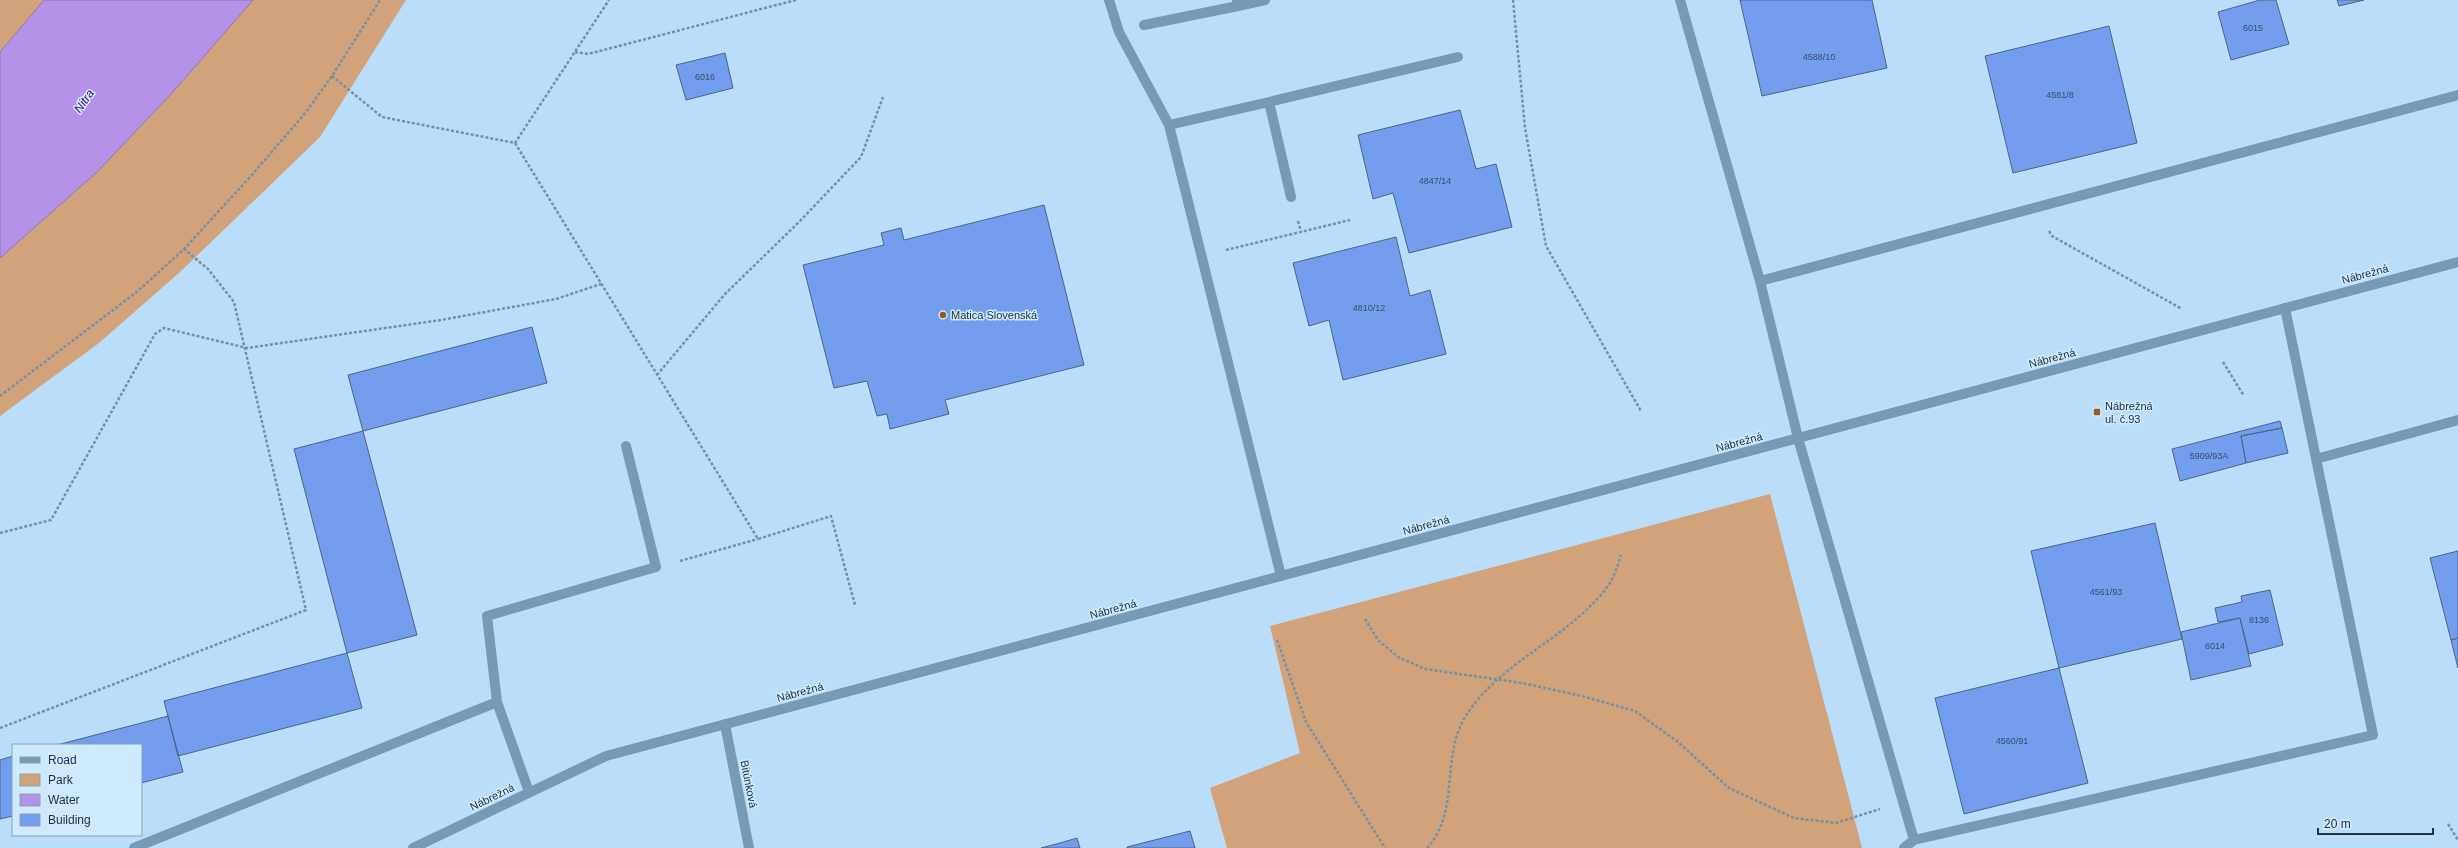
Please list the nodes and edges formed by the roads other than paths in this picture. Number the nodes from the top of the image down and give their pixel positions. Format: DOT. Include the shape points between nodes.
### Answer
graph roads {
  1 [pos="1109,0"];
  2 [pos="1265,0"];
  3 [pos="1680,0"];
  4 [pos="1238,3"];
  5 [pos="1144,25"];
  6 [pos="1458,57"];
  7 [pos="2458,95"];
  8 [pos="1269,102"];
  9 [pos="1169,125"];
  10 [pos="1291,197"];
  11 [pos="2458,262"];
  12 [pos="1760,281"];
  13 [pos="2285,308"];
  14 [pos="2458,420"];
  15 [pos="1798,438"];
  16 [pos="626,446"];
  17 [pos="2316,459"];
  18 [pos="1281,576"];
  19 [pos="497,702"];
  20 [pos="725,724"];
  21 [pos="529,792"];
  22 [pos="1914,840"];
  23 [pos="425,845"];
  24 [pos="134,848"];
  25 [pos="413,848"];
  26 [pos="749,848"];
  27 [pos="1904,848"];
  1 -- 9 [label="street" via="1119,32"];
  2 -- 4 [label="street"];
  3 -- 12 [label="street"];
  4 -- 5 [label="street"];
  6 -- 8 [label="street"];
  7 -- 12 [label="street"];
  8 -- 9 [label="street"];
  8 -- 10 [label="street"];
  9 -- 18 [label="street"];
  11 -- 13 [label="street, Nábrežná"];
  12 -- 15 [label="street"];
  13 -- 15 [label="street, Nábrežná"];
  13 -- 17 [label="street"];
  14 -- 17 [label="street"];
  15 -- 18 [label="street, Nábrežná"];
  15 -- 22 [label="street"];
  16 -- 19 [label="street" via="656,567 487,616"];
  17 -- 22 [label="street" via="2373,734"];
  18 -- 20 [label="street, Nábrežná"];
  19 -- 21 [label="street"];
  19 -- 24 [label="street"];
  20 -- 21 [label="street, Nábrežná" via="606,756"];
  20 -- 26 [label="street, Bitúnková"];
  21 -- 23 [label="street, Nábrežná"];
  22 -- 27 [label="street"];
  23 -- 25 [label="street, Nábrežná"];
}
